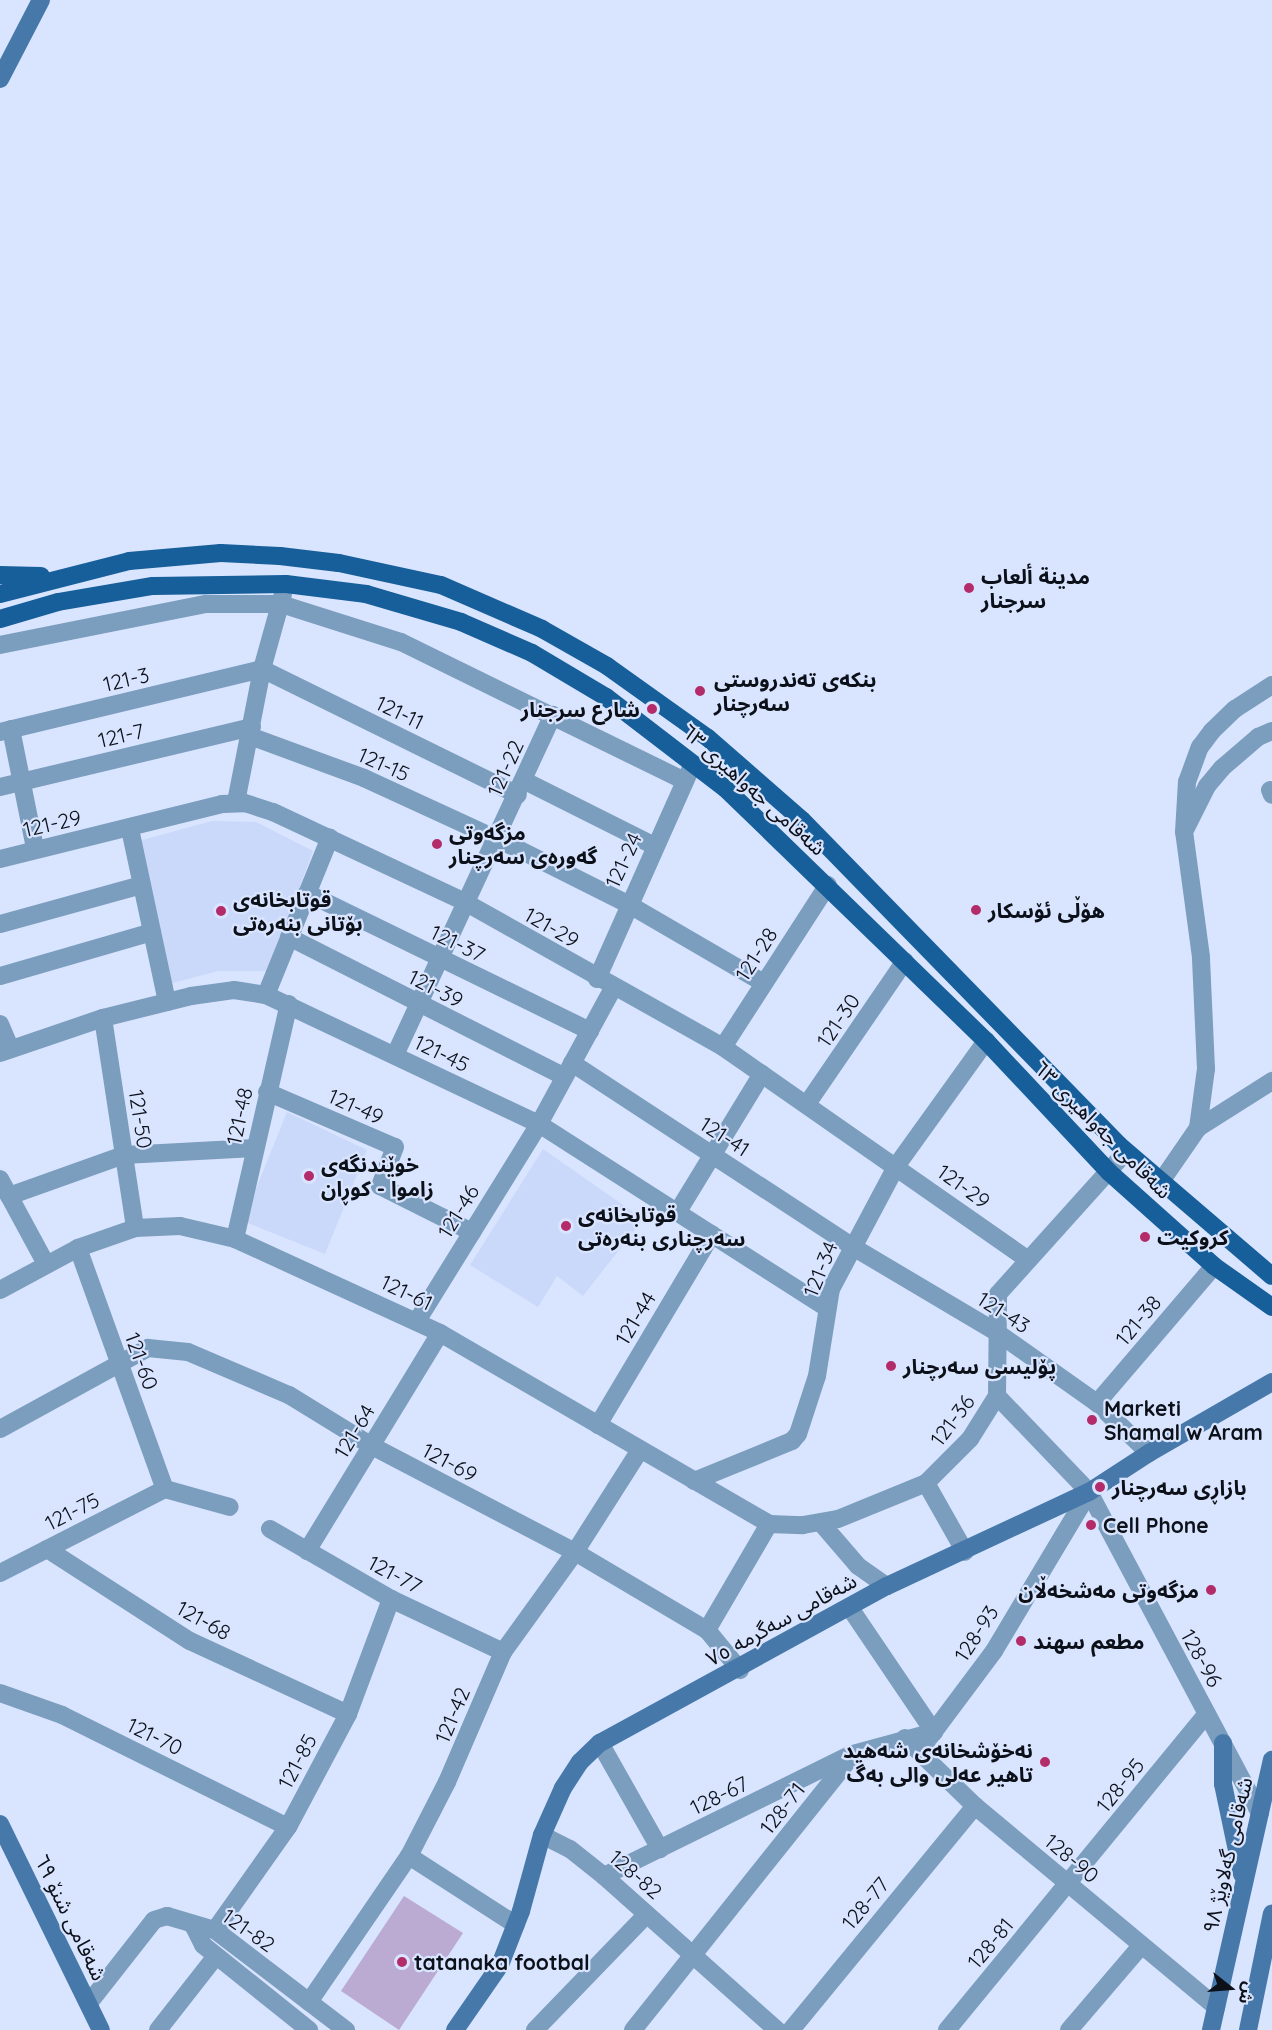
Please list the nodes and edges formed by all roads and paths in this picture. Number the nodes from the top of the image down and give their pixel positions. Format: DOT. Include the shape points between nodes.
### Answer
graph roads {
  1 [pos="41,0"];
  2 [pos="0,79"];
  3 [pos="0,575"];
  4 [pos="61,577"];
  5 [pos="286,584"];
  6 [pos="0,594"];
  7 [pos="281,604"];
  8 [pos="0,619"];
  9 [pos="0,645"];
  10 [pos="262,669"];
  11 [pos="1272,685"];
  12 [pos="553,715"];
  13 [pos="6,731"];
  14 [pos="251,731"];
  15 [pos="1272,731"];
  16 [pos="694,762"];
  17 [pos="685,780"];
  18 [pos="23,782"];
  19 [pos="0,787"];
  20 [pos="522,788"];
  21 [pos="236,802"];
  22 [pos="130,829"];
  23 [pos="1184,832"];
  24 [pos="330,837"];
  25 [pos="497,842"];
  26 [pos="655,846"];
  27 [pos="35,848"];
  28 [pos="0,859"];
  29 [pos="142,885"];
  30 [pos="828,885"];
  31 [pos="307,893"];
  32 [pos="463,901"];
  33 [pos="628,904"];
  34 [pos="0,924"];
  35 [pos="152,932"];
  36 [pos="289,937"];
  37 [pos="438,959"];
  38 [pos="905,961"];
  39 [pos="0,976"];
  40 [pos="764,983"];
  41 [pos="605,984"];
  42 [pos="266,995"];
  43 [pos="167,1002"];
  44 [pos="289,1004"];
  45 [pos="417,1005"];
  46 [pos="103,1018"];
  47 [pos="0,1024"];
  48 [pos="590,1031"];
  49 [pos="986,1041"];
  50 [pos="723,1047"];
  51 [pos="5,1051"];
  52 [pos="395,1055"];
  53 [pos="568,1070"];
  54 [pos="762,1074"];
  55 [pos="1272,1081"];
  56 [pos="267,1092"];
  57 [pos="807,1104"];
  58 [pos="539,1124"];
  59 [pos="1198,1128"];
  60 [pos="255,1148"];
  61 [pos="1126,1152"];
  62 [pos="124,1155"];
  63 [pos="712,1155"];
  64 [pos="897,1165"];
  65 [pos="1109,1172"];
  66 [pos="0,1179"];
  67 [pos="1160,1183"];
  68 [pos="9,1196"];
  69 [pos="677,1213"];
  70 [pos="135,1228"];
  71 [pos="472,1232"];
  72 [pos="712,1234"];
  73 [pos="235,1239"];
  74 [pos="853,1246"];
  75 [pos="78,1248"];
  76 [pos="1028,1260"];
  77 [pos="46,1264"];
  78 [pos="1214,1266"];
  79 [pos="1272,1276"];
  80 [pos="0,1290"];
  81 [pos="1272,1307"];
  82 [pos="827,1308"];
  83 [pos="417,1322"];
  84 [pos="440,1333"];
  85 [pos="998,1333"];
  86 [pos="118,1362"];
  87 [pos="1272,1382"];
  88 [pos="997,1396"];
  89 [pos="1097,1403"];
  90 [pos="598,1425"];
  91 [pos="0,1429"];
  92 [pos="372,1446"];
  93 [pos="640,1449"];
  94 [pos="1149,1453"];
  95 [pos="694,1481"];
  96 [pos="926,1483"];
  97 [pos="165,1489"];
  98 [pos="1089,1492"];
  99 [pos="230,1507"];
  100 [pos="821,1523"];
  101 [pos="769,1524"];
  102 [pos="270,1529"];
  103 [pos="47,1549"];
  104 [pos="307,1551"];
  105 [pos="575,1552"];
  106 [pos="965,1552"];
  107 [pos="0,1573"];
  108 [pos="887,1586"];
  109 [pos="391,1599"];
  110 [pos="849,1608"];
  111 [pos="706,1630"];
  112 [pos="503,1652"];
  113 [pos="740,1670"];
  114 [pos="0,1693"];
  115 [pos="348,1714"];
  116 [pos="1207,1714"];
  117 [pos="934,1732"];
  118 [pos="905,1738"];
  119 [pos="600,1743"];
  120 [pos="1223,1743"];
  121 [pos="918,1753"];
  122 [pos="853,1754"];
  123 [pos="1272,1760"];
  124 [pos="975,1806"];
  125 [pos="1266,1815"];
  126 [pos="0,1824"];
  127 [pos="288,1827"];
  128 [pos="542,1835"];
  129 [pos="660,1848"];
  130 [pos="409,1856"];
  131 [pos="604,1876"];
  132 [pos="1068,1885"];
  133 [pos="1243,1889"];
  134 [pos="1272,1913"];
  135 [pos="647,1914"];
  136 [pos="192,1925"];
  137 [pos="516,1925"];
  138 [pos="215,1930"];
  139 [pos="1141,1946"];
  140 [pos="216,1956"];
  141 [pos="694,1956"];
  142 [pos="309,2002"];
  143 [pos="89,2003"];
  144 [pos="1211,2022"];
  145 [pos="101,2030"];
  146 [pos="158,2030"];
  147 [pos="309,2030"];
  148 [pos="346,2030"];
  149 [pos="455,2030"];
  150 [pos="535,2030"];
  151 [pos="633,2030"];
  152 [pos="777,2030"];
  153 [pos="791,2030"];
  154 [pos="947,2030"];
  155 [pos="1069,2030"];
  156 [pos="1248,2030"];
  1 -- 2 [label="street"];
  3 -- 4 [label="main road"];
  4 -- 6 [label="main road, شەقامی جەواهیری ٦٣"];
  4 -- 61 [label="main road, شەقامی جەواهیری ٦٣" via="129,561 221,553 280,556 339,563 441,585 542,629 607,666 708,738 802,820"];
  5 -- 7 [label="street"];
  5 -- 8 [label="main road, شەقامی جەواهیری ٦٣" via="153,586 58,602"];
  5 -- 16 [label="main road, شەقامی جەواهیری ٦٣" via="366,594 461,622 532,653 606,697"];
  7 -- 9 [label="street" via="206,604"];
  7 -- 10 [label="street"];
  7 -- 12 [label="street" via="401,642"];
  10 -- 13 [label="street, 121-3"];
  10 -- 14 [label="street"];
  10 -- 20 [label="street, 121-11"];
  11 -- 23 [label="street" via="1235,709 1200,747 1187,782"];
  12 -- 17 [label="street"];
  12 -- 20 [label="street, 121-22"];
  13 -- 18 [label="street"];
  14 -- 18 [label="street, 121-7"];
  14 -- 21 [label="street"];
  14 -- 25 [label="street, 121-15" via="364,777"];
  15 -- 23 [label="street" via="1258,737 1222,768 1207,786"];
  16 -- 17 [label="street, 121-24"];
  16 -- 30 [label="main road, شەقامی جەواهیری ٦٣"];
  17 -- 26 [label="street, 121-24"];
  18 -- 19 [label="street, 121-7"];
  18 -- 27 [label="street"];
  20 -- 25 [label="street, 121-22"];
  20 -- 26 [label="street, 121-11"];
  21 -- 22 [label="street, 121-29"];
  21 -- 24 [label="street, 121-29" via="258,806"];
  22 -- 27 [label="street, 121-29"];
  22 -- 29 [label="street"];
  23 -- 59 [label="street" via="1201,957 1206,1069"];
  24 -- 31 [label="street"];
  24 -- 32 [label="street, 121-29"];
  25 -- 32 [label="street, 121-22"];
  25 -- 33 [label="street, 121-15"];
  26 -- 33 [label="street, 121-24"];
  27 -- 28 [label="street, 121-29"];
  29 -- 34 [label="street"];
  29 -- 35 [label="street"];
  30 -- 38 [label="main road, شەقامی جەواهیری ٦٣"];
  30 -- 40 [label="street, 121-28"];
  31 -- 36 [label="street"];
  31 -- 37 [label="street, 121-37"];
  32 -- 37 [label="street, 121-22"];
  32 -- 41 [label="street, 121-29"];
  33 -- 40 [label="street, 121-15"];
  33 -- 41 [label="street, 121-24"];
  35 -- 39 [label="street"];
  35 -- 43 [label="street"];
  36 -- 42 [label="street"];
  36 -- 45 [label="street, 121-39"];
  37 -- 45 [label="street, 121-22"];
  37 -- 48 [label="street, 121-37"];
  38 -- 49 [label="main road, شەقامی جەواهیری ٦٣"];
  38 -- 57 [label="street, 121-30"];
  40 -- 50 [label="street, 121-28"];
  41 -- 48 [label="street, 121-24"];
  41 -- 50 [label="street, 121-29"];
  42 -- 43 [label="street, 121-45" via="234,990"];
  42 -- 44 [label="street, 121-45"];
  43 -- 46 [label="street, 121-45"];
  44 -- 52 [label="street, 121-45"];
  44 -- 56 [label="street, 121-48"];
  45 -- 52 [label="street, 121-22"];
  45 -- 53 [label="street, 121-39"];
  46 -- 51 [label="street, 121-45"];
  46 -- 62 [label="street, 121-50"];
  47 -- 51 [label="street"];
  48 -- 53 [label="street, 121-24"];
  49 -- 64 [label="street, 121-34"];
  49 -- 65 [label="main road, شەقامی جەواهیری ٦٣"];
  50 -- 54 [label="street, 121-29"];
  52 -- 58 [label="street, 121-45"];
  53 -- 58 [label="street, 121-46"];
  53 -- 63 [label="street, 121-41"];
  54 -- 57 [label="street, 121-29"];
  54 -- 63 [label="street"];
  55 -- 59 [label="street"];
  56 -- 60 [label="street, 121-48"];
  56 -- 71 [label="street, 121-49" via="395,1148 380,1186"];
  57 -- 64 [label="street, 121-29"];
  58 -- 69 [label="street, 121-45"];
  58 -- 71 [label="street, 121-46"];
  59 -- 67 [label="street"];
  60 -- 62 [label="street"];
  60 -- 73 [label="street, 121-48"];
  61 -- 65 [label="street, 121-36"];
  61 -- 67 [label="main road, شەقامی جەواهیری ٦٣"];
  62 -- 68 [label="street"];
  62 -- 70 [label="street, 121-50"];
  63 -- 69 [label="street"];
  63 -- 74 [label="street, 121-41"];
  64 -- 74 [label="street, 121-34"];
  64 -- 76 [label="street, 121-29"];
  65 -- 76 [label="street, 121-36"];
  65 -- 78 [label="main road, شەقامی جەواهیری ٦٣"];
  66 -- 68 [label="street"];
  67 -- 79 [label="main road, شەقامی جەواهیری ٦٣"];
  68 -- 77 [label="street"];
  69 -- 72 [label="street, 121-45"];
  70 -- 73 [label="street, 121-61" via="180,1226"];
  70 -- 75 [label="street, 121-61"];
  71 -- 83 [label="street, 121-46"];
  72 -- 82 [label="street, 121-45"];
  72 -- 90 [label="street, 121-44"];
  73 -- 83 [label="street, 121-61"];
  74 -- 82 [label="street, 121-34" via="831,1289"];
  74 -- 85 [label="street, 121-43"];
  75 -- 77 [label="street, 121-61"];
  75 -- 86 [label="street, 121-60"];
  76 -- 85 [label="street, 121-36" via="998,1294"];
  77 -- 80 [label="street, 121-61"];
  78 -- 81 [label="main road, شەقامی جەواهیری ٦٣"];
  78 -- 89 [label="street, 121-38"];
  82 -- 95 [label="street, 121-34" via="817,1376 798,1434 792,1441"];
  83 -- 84 [label="street, 121-61"];
  84 -- 90 [label="street, 121-61"];
  84 -- 92 [label="street, 121-64"];
  85 -- 88 [label="street, 121-36"];
  85 -- 89 [label="street, 121-43"];
  86 -- 91 [label="street, 121-69"];
  86 -- 92 [label="street, 121-69" via="156,1346 188,1352 289,1395"];
  86 -- 97 [label="street, 121-60"];
  87 -- 94 [label="street, شەقامی سەگرمە ٧٥"];
  88 -- 96 [label="street, 121-36" via="970,1439"];
  88 -- 98 [label="street, 128-96"];
  89 -- 94 [label="street, 121-43"];
  90 -- 93 [label="street, 121-61"];
  92 -- 104 [label="street, 121-64"];
  92 -- 105 [label="street, 121-69"];
  93 -- 95 [label="street, 121-61"];
  93 -- 105 [label="street, 121-42"];
  94 -- 98 [label="street, شەقامی سەگرمە ٧٥"];
  95 -- 101 [label="street, 121-61"];
  96 -- 100 [label="street, 121-36"];
  96 -- 106 [label="street"];
  97 -- 99 [label="street"];
  97 -- 103 [label="street, 121-75"];
  98 -- 106 [label="street, شەقامی سەگرمە ٧٥"];
  98 -- 116 [label="street, 128-96"];
  98 -- 117 [label="street, 128-93" via="994,1651"];
  100 -- 101 [label="street, 121-36"];
  100 -- 108 [label="street" via="858,1566"];
  101 -- 111 [label="street"];
  102 -- 104 [label="street, 121-77"];
  103 -- 107 [label="street, 121-75"];
  103 -- 115 [label="street, 121-68" via="190,1641"];
  104 -- 109 [label="street, 121-77"];
  105 -- 111 [label="street, 121-69"];
  105 -- 112 [label="street, 121-42"];
  106 -- 108 [label="street, شەقامی سەگرمە ٧٥"];
  108 -- 110 [label="street, شەقامی سەگرمە ٧٥"];
  109 -- 112 [label="street, 121-77"];
  109 -- 115 [label="street, 121-85"];
  110 -- 113 [label="street, شەقامی سەگرمە ٧٥"];
  110 -- 117 [label="street"];
  111 -- 113 [label="street, 121-69"];
  112 -- 130 [label="street, 121-42" via="447,1782"];
  113 -- 119 [label="street, شەقامی سەگرمە ٧٥"];
  114 -- 127 [label="street, 121-70" via="62,1715"];
  115 -- 127 [label="street, 121-85"];
  116 -- 120 [label="street, 128-96"];
  116 -- 132 [label="street, 128-95"];
  117 -- 118 [label="street"];
  117 -- 121 [label="street, 128-93"];
  118 -- 121 [label="street, 128-90"];
  118 -- 122 [label="street"];
  119 -- 128 [label="street, شەقامی سەگرمە ٧٥" via="571,1774"];
  119 -- 129 [label="street"];
  120 -- 125 [label="street, 128-96"];
  120 -- 133 [label="street" via="1223,1784 1237,1839"];
  121 -- 124 [label="street, 128-90"];
  122 -- 129 [label="street, 128-67"];
  122 -- 141 [label="street, 128-71"];
  123 -- 125 [label="street, شەقامی گەلاوێژ ٩٨"];
  124 -- 132 [label="street, 128-90"];
  124 -- 153 [label="street, 128-77"];
  125 -- 133 [label="street, شەقامی گەلاوێژ ٩٨"];
  126 -- 143 [label="street, شەقامی شنۆ ٦٩"];
  127 -- 138 [label="street, 121-85"];
  128 -- 131 [label="street, 128-82" via="570,1849"];
  128 -- 137 [label="street, شەقامی سەگرمە ٧٥"];
  129 -- 131 [label="street, 128-67"];
  130 -- 137 [label="street"];
  130 -- 142 [label="street, 121-42"];
  131 -- 135 [label="street, 128-82"];
  132 -- 139 [label="street, 128-90"];
  132 -- 154 [label="street, 128-81"];
  133 -- 144 [label="street, شەقامی گەلاوێژ ٩٨"];
  134 -- 156 [label="street"];
  135 -- 141 [label="street, 128-82"];
  135 -- 150 [label="street"];
  136 -- 138 [label="street, 121-82"];
  136 -- 140 [label="street, 121-82" via="198,1940"];
  136 -- 143 [label="street" via="167,1916 154,1920"];
  137 -- 149 [label="street, شەقامی سەگرمە ٧٥" via="482,1995"];
  138 -- 142 [label="street, 121-82"];
  139 -- 144 [label="street, 128-90"];
  139 -- 155 [label="street"];
  140 -- 146 [label="street"];
  140 -- 147 [label="street, 121-82"];
  141 -- 151 [label="street, 128-71"];
  141 -- 152 [label="street, 128-82"];
  142 -- 148 [label="street, 121-82"];
  143 -- 145 [label="street, شەقامی شنۆ ٦٩"];
}
